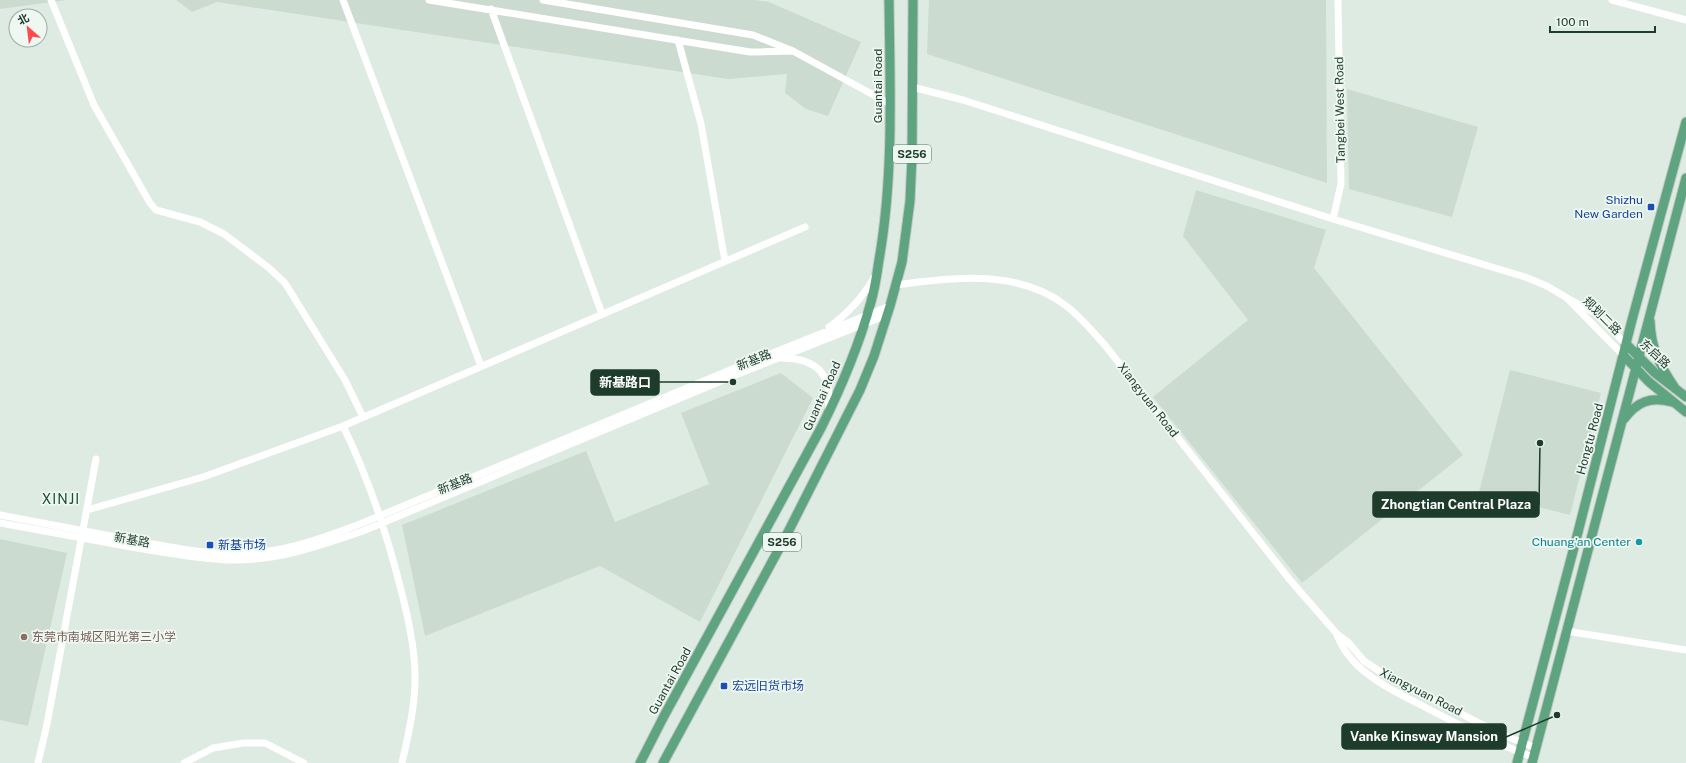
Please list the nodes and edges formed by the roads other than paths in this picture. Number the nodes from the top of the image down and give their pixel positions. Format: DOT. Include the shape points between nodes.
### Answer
graph roads {
  1 [pos="51,0"];
  2 [pos="343,0"];
  3 [pos="429,0"];
  4 [pos="543,0"];
  5 [pos="890,0"];
  6 [pos="913,0"];
  7 [pos="1338,0"];
  8 [pos="1612,0"];
  9 [pos="453,2"];
  10 [pos="491,10"];
  11 [pos="1686,20"];
  12 [pos="678,40"];
  13 [pos="793,51"];
  14 [pos="912,86"];
  15 [pos="890,104"];
  16 [pos="1686,122"];
  17 [pos="1686,178"];
  18 [pos="1333,219"];
  19 [pos="805,227"];
  20 [pos="726,261"];
  21 [pos="877,272"];
  22 [pos="896,285"];
  23 [pos="1567,298"];
  24 [pos="890,306"];
  25 [pos="1650,312"];
  26 [pos="602,314"];
  27 [pos="887,315"];
  28 [pos="865,319"];
  29 [pos="821,333"];
  30 [pos="1626,344"];
  31 [pos="1623,355"];
  32 [pos="1638,356"];
  33 [pos="778,358"];
  34 [pos="481,366"];
  35 [pos="1635,367"];
  36 [pos="1675,388"];
  37 [pos="1686,397"];
  38 [pos="1675,402"];
  39 [pos="1686,412"];
  40 [pos="829,413"];
  41 [pos="362,417"];
  42 [pos="1621,424"];
  43 [pos="343,426"];
  44 [pos="96,459"];
  45 [pos="87,510"];
  46 [pos="0,515"];
  47 [pos="381,519"];
  48 [pos="0,523"];
  49 [pos="83,534"];
  50 [pos="1566,631"];
  51 [pos="1337,634"];
  52 [pos="1686,650"];
  53 [pos="1522,742"];
  54 [pos="1536,748"];
  55 [pos="1520,752"];
  56 [pos="1533,760"];
  57 [pos="38,763"];
  58 [pos="184,763"];
  59 [pos="304,763"];
  60 [pos="402,763"];
  61 [pos="640,763"];
  62 [pos="663,763"];
  63 [pos="1517,763"];
  1 -- 41 [label="street" via="94,105 150,203 156,210 200,222 224,234 285,283 345,380"];
  2 -- 34 [label="street"];
  3 -- 9 [label="street"];
  4 -- 13 [label="street" via="753,35"];
  5 -- 15 [label="main road, Guantai Road / S256"];
  6 -- 14 [label="main road, S256"];
  7 -- 18 [label="street, Tangbei West Road" via="1341,184"];
  8 -- 11 [label="street"];
  9 -- 10 [label="street"];
  10 -- 12 [label="street"];
  10 -- 26 [label="street"];
  12 -- 13 [label="street" via="750,52"];
  12 -- 20 [label="street" via="701,124"];
  13 -- 15 [label="street"];
  14 -- 18 [label="street" via="963,100"];
  14 -- 22 [label="main road, S256" via="910,200 902,262"];
  15 -- 21 [label="main road, Guantai Road / S256" via="888,195"];
  16 -- 30 [label="main road, Hongtu Road"];
  17 -- 25 [label="main road"];
  18 -- 23 [label="street" via="1525,277"];
  19 -- 20 [label="street"];
  20 -- 26 [label="street"];
  21 -- 28 [label="main road, Guantai Road / S256" via="872,301"];
  21 -- 29 [label="street" via="867,290 847,314"];
  22 -- 24 [label="main road, S256"];
  22 -- 51 [label="street, Xiangyuan Road" via="972,278 996,279 1040,290 1078,315 1104,344 1290,580"];
  23 -- 30 [label="street, 规划二路" via="1595,313"];
  23 -- 31 [label="street, 规划二路"];
  24 -- 27 [label="main road, S256"];
  24 -- 28 [label="street, 新基路"];
  25 -- 32 [label="main road"];
  25 -- 36 [label="main road" via="1653,348 1661,368"];
  26 -- 34 [label="street"];
  27 -- 28 [label="street, 新基路"];
  27 -- 62 [label="main road, S256" via="860,390 786,536"];
  28 -- 29 [label="street, 新基路"];
  28 -- 33 [label="street, 新基路"];
  28 -- 40 [label="main road, Guantai Road / S256"];
  29 -- 47 [label="street, 新基路"];
  30 -- 31 [label="main road, Hongtu Road"];
  30 -- 32 [label="main road, 东启路"];
  31 -- 35 [label="main road, 规划二路"];
  31 -- 53 [label="main road, Hongtu Road"];
  32 -- 35 [label="main road"];
  32 -- 36 [label="main road, 东启路"];
  33 -- 40 [label="street" via="802,360 819,368 826,377 829,389"];
  33 -- 47 [label="street, 新基路"];
  34 -- 41 [label="street"];
  35 -- 38 [label="main road, 规划二路" via="1649,382"];
  35 -- 42 [label="main road"];
  36 -- 37 [label="main road, 东启路"];
  38 -- 39 [label="main road"];
  38 -- 42 [label="main road" via="1655,399 1642,402 1632,409"];
  40 -- 61 [label="main road, Guantai Road / S256"];
  41 -- 43 [label="street"];
  42 -- 50 [label="main road"];
  43 -- 45 [label="street" via="203,477"];
  43 -- 47 [label="street" via="359,459"];
  44 -- 45 [label="street"];
  45 -- 49 [label="street"];
  46 -- 49 [label="street, 新基路"];
  47 -- 49 [label="street, 新基路" via="322,546 291,554 231,560 188,556"];
  47 -- 60 [label="street" via="406,611 415,658 414,702"];
  48 -- 49 [label="street, 新基路"];
  49 -- 57 [label="street" via="48,724"];
  50 -- 52 [label="street"];
  50 -- 54 [label="main road"];
  51 -- 53 [label="street, Xiangyuan Road" via="1374,668"];
  51 -- 55 [label="street, Xiangyuan Road" via="1341,645 1360,668 1377,682 1474,733"];
  53 -- 54 [label="street, Xiangyuan Road"];
  53 -- 55 [label="main road, Hongtu Road"];
  54 -- 56 [label="main road"];
  55 -- 56 [label="street, Xiangyuan Road"];
  55 -- 63 [label="main road, Hongtu Road"];
  58 -- 59 [label="street" via="213,748 243,743 265,743"];
}
